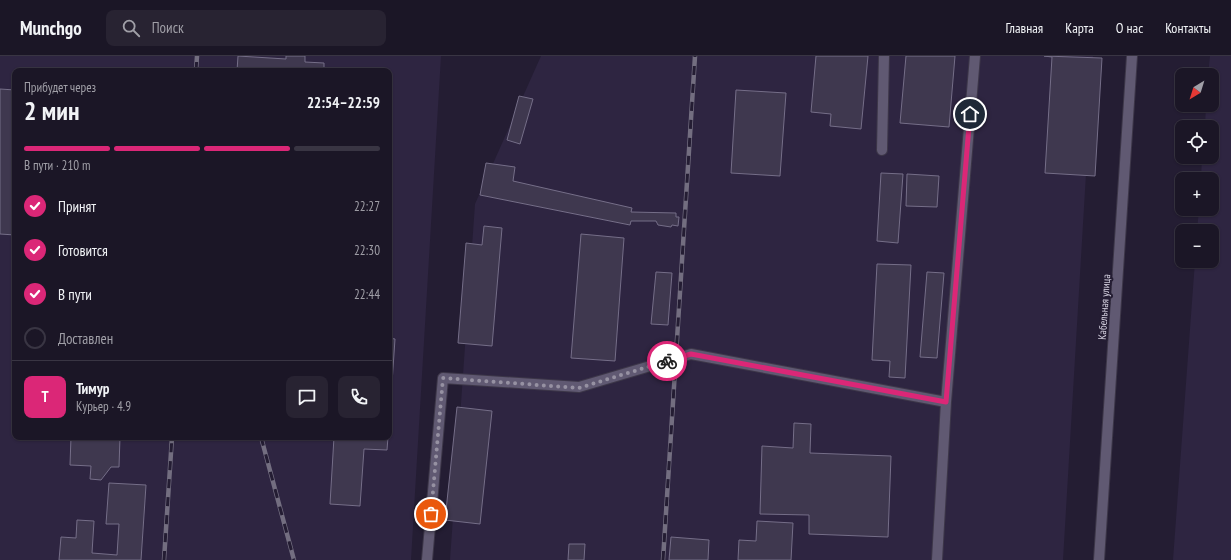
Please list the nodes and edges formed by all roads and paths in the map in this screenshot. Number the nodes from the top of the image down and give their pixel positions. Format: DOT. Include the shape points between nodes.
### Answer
graph roads {
  1 [pos="884,56"];
  2 [pos="975,56"];
  3 [pos="1132,56"];
  4 [pos="882,150"];
  5 [pos="946,402"];
  6 [pos="427,560"];
  7 [pos="937,560"];
  8 [pos="1099,560"];
  1 -- 4 [label="street"];
  2 -- 5 [label="street"];
  3 -- 8 [label="street, Кабельная улица"];
  5 -- 6 [label="street" via="691,354 579,388 443,378"];
  5 -- 7 [label="street"];
}
